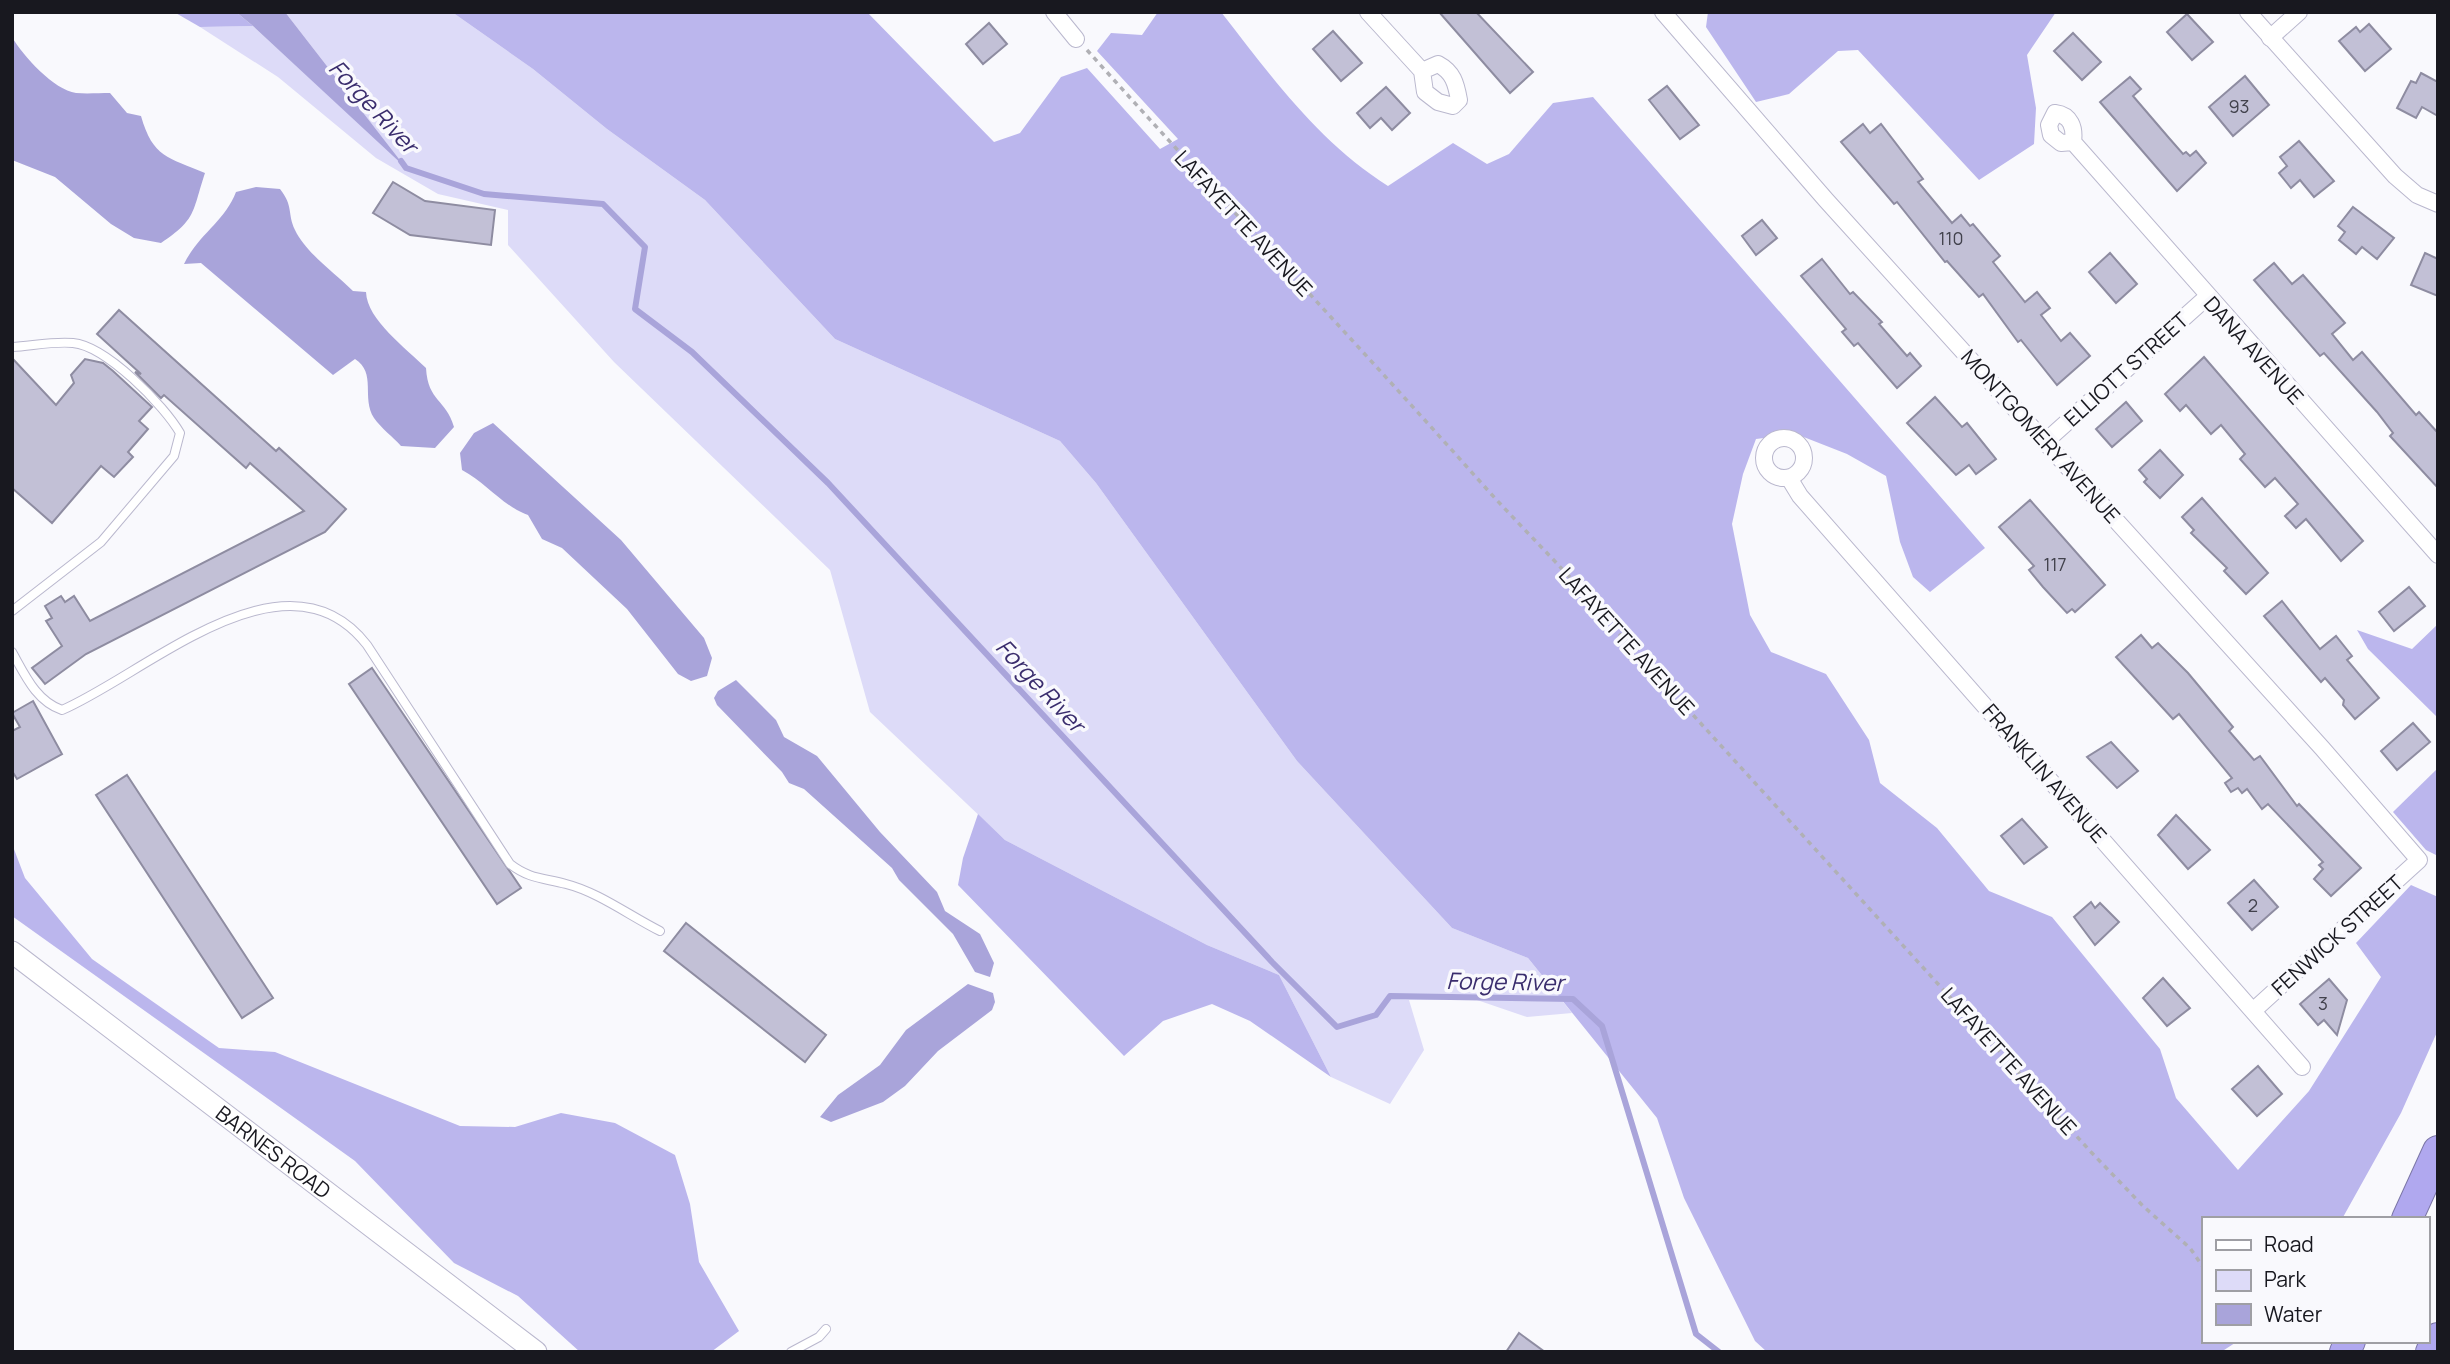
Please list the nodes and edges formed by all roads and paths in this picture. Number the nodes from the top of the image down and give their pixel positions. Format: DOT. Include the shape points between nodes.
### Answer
graph roads {
  1 [pos="1054,12"];
  2 [pos="1368,12"];
  3 [pos="2248,12"];
  4 [pos="2299,12"];
  5 [pos="1672,16"];
  6 [pos="1076,38"];
  7 [pos="2270,38"];
  8 [pos="1422,71"];
  9 [pos="2073,142"];
  10 [pos="2438,204"];
  11 [pos="2207,297"];
  12 [pos="12,347"];
  13 [pos="2046,441"];
  14 [pos="1789,478"];
  15 [pos="2438,555"];
  16 [pos="12,611"];
  17 [pos="12,652"];
  18 [pos="2419,860"];
  19 [pos="660,931"];
  20 [pos="12,951"];
  21 [pos="2254,1010"];
  22 [pos="2302,1067"];
  23 [pos="2438,1151"];
  24 [pos="2408,1217"];
  25 [pos="2202,1266"];
  26 [pos="826,1329"];
  27 [pos="2438,1338"];
  28 [pos="536,1352"];
  29 [pos="791,1352"];
  30 [pos="2431,1352"];
  1 -- 6 [label="street"];
  2 -- 8 [label="street"];
  3 -- 7 [label="street"];
  4 -- 7 [label="street"];
  5 -- 13 [label="street, MONTGOMERY AVENUE" via="1826,200"];
  6 -- 25 [label="path, LAFAYETTE AVENUE" via="2091,1152 2190,1248"];
  7 -- 10 [label="street" via="2395,176 2417,195"];
  9 -- 11 [label="street, DANA AVENUE"];
  11 -- 13 [label="street, ELLIOTT STREET"];
  11 -- 15 [label="street, DANA AVENUE"];
  12 -- 16 [label="lane" via="74,342 104,355 168,412 180,433 174,456 101,542"];
  13 -- 18 [label="street, MONTGOMERY AVENUE"];
  14 -- 21 [label="street, FRANKLIN AVENUE" via="1800,496"];
  17 -- 19 [label="lane" via="38,694 48,705 62,710 253,610 293,605 341,620 367,645 510,864 523,875 584,891"];
  18 -- 21 [label="street, FENWICK STREET"];
  20 -- 28 [label="street, BARNES ROAD"];
  21 -- 22 [label="street, FRANKLIN AVENUE"];
  23 -- 24 [label="highway"];
  26 -- 29 [label="lane"];
  27 -- 30 [label="highway"];
}
